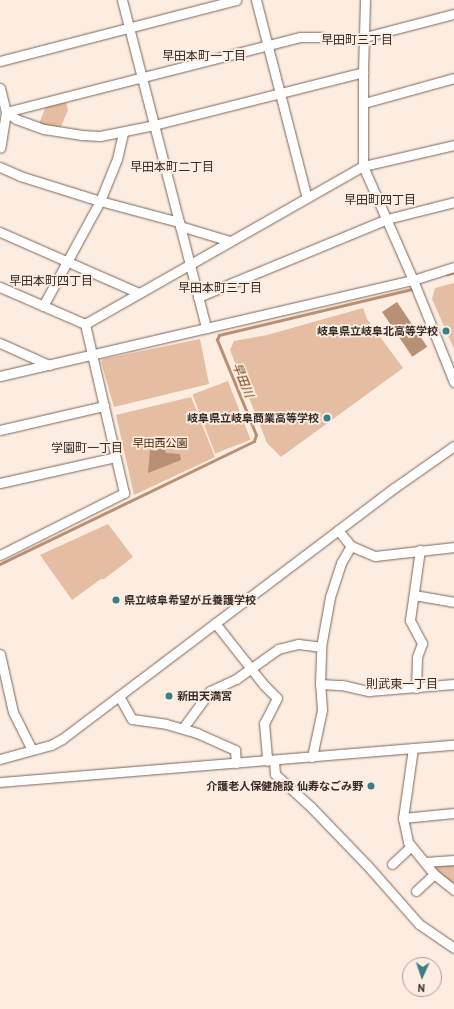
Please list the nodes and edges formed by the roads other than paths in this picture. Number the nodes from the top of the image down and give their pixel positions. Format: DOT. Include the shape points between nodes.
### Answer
graph roads {
  1 [pos="122,0"];
  2 [pos="236,0"];
  3 [pos="256,0"];
  4 [pos="365,0"];
  5 [pos="454,14"];
  6 [pos="129,27"];
  7 [pos="321,37"];
  8 [pos="364,37"];
  9 [pos="269,45"];
  10 [pos="0,61"];
  11 [pos="363,72"];
  12 [pos="142,77"];
  13 [pos="454,78"];
  14 [pos="0,88"];
  15 [pos="280,92"];
  16 [pos="364,103"];
  17 [pos="6,112"];
  18 [pos="154,125"];
  19 [pos="123,133"];
  20 [pos="454,145"];
  21 [pos="0,148"];
  22 [pos="363,166"];
  23 [pos="0,167"];
  24 [pos="307,198"];
  25 [pos="100,201"];
  26 [pos="454,202"];
  27 [pos="387,219"];
  28 [pos="180,224"];
  29 [pos="0,232"];
  30 [pos="230,241"];
  31 [pos="67,261"];
  32 [pos="190,264"];
  33 [pos="454,267"];
  34 [pos="415,284"];
  35 [pos="0,288"];
  36 [pos="138,293"];
  37 [pos="198,297"];
  38 [pos="43,306"];
  39 [pos="85,324"];
  40 [pos="206,328"];
  41 [pos="0,343"];
  42 [pos="92,355"];
  43 [pos="49,365"];
  44 [pos="0,376"];
  45 [pos="454,382"];
  46 [pos="104,406"];
  47 [pos="0,430"];
  48 [pos="454,446"];
  49 [pos="116,457"];
  50 [pos="0,483"];
  51 [pos="338,530"];
  52 [pos="350,546"];
  53 [pos="454,548"];
  54 [pos="420,550"];
  55 [pos="0,556"];
  56 [pos="414,595"];
  57 [pos="454,602"];
  58 [pos="215,623"];
  59 [pos="321,647"];
  60 [pos="0,654"];
  61 [pos="252,668"];
  62 [pos="320,684"];
  63 [pos="454,684"];
  64 [pos="416,688"];
  65 [pos="119,696"];
  66 [pos="183,728"];
  67 [pos="454,744"];
  68 [pos="413,748"];
  69 [pos="32,750"];
  70 [pos="312,757"];
  71 [pos="0,759"];
  72 [pos="271,760"];
  73 [pos="236,763"];
  74 [pos="0,782"];
  75 [pos="454,813"];
  76 [pos="402,818"];
  77 [pos="411,846"];
  78 [pos="454,860"];
  79 [pos="425,862"];
  80 [pos="392,864"];
  81 [pos="434,874"];
  82 [pos="454,890"];
  83 [pos="416,891"];
  84 [pos="454,948"];
  1 -- 6 [label="street"];
  2 -- 6 [label="street"];
  3 -- 9 [label="street"];
  4 -- 8 [label="street"];
  5 -- 8 [label="street"];
  6 -- 10 [label="street"];
  6 -- 12 [label="street"];
  7 -- 9 [label="street" via="300,37"];
  8 -- 11 [label="street"];
  9 -- 12 [label="street"];
  9 -- 15 [label="street"];
  11 -- 15 [label="street"];
  11 -- 16 [label="street"];
  12 -- 17 [label="street"];
  12 -- 18 [label="street"];
  13 -- 16 [label="street"];
  14 -- 17 [label="street"];
  15 -- 18 [label="street"];
  15 -- 24 [label="street"];
  16 -- 22 [label="street"];
  17 -- 19 [label="street" via="31,125 60,132 100,136"];
  17 -- 21 [label="street"];
  18 -- 19 [label="street"];
  18 -- 28 [label="street"];
  19 -- 25 [label="street" via="117,159"];
  20 -- 22 [label="street"];
  22 -- 24 [label="street"];
  22 -- 27 [label="street"];
  23 -- 25 [label="street" via="20,176"];
  24 -- 30 [label="street"];
  25 -- 28 [label="street"];
  25 -- 31 [label="street"];
  26 -- 27 [label="street"];
  27 -- 34 [label="street"];
  27 -- 37 [label="street"];
  28 -- 30 [label="street"];
  28 -- 32 [label="street"];
  29 -- 31 [label="street"];
  30 -- 32 [label="street"];
  31 -- 36 [label="street"];
  31 -- 38 [label="street"];
  32 -- 36 [label="street"];
  32 -- 37 [label="street"];
  33 -- 34 [label="street"];
  34 -- 40 [label="street"];
  34 -- 45 [label="street"];
  35 -- 38 [label="street"];
  36 -- 39 [label="street"];
  37 -- 40 [label="street"];
  38 -- 39 [label="street"];
  39 -- 42 [label="street"];
  40 -- 42 [label="street"];
  41 -- 43 [label="street"];
  42 -- 43 [label="street"];
  42 -- 46 [label="street"];
  43 -- 44 [label="street"];
  46 -- 47 [label="street"];
  46 -- 49 [label="street"];
  48 -- 51 [label="street"];
  49 -- 50 [label="street"];
  49 -- 55 [label="street" via="124,493"];
  51 -- 52 [label="street"];
  51 -- 58 [label="street"];
  52 -- 54 [label="street" via="375,556"];
  52 -- 59 [label="street" via="341,563 330,597"];
  53 -- 54 [label="street"];
  54 -- 56 [label="street"];
  56 -- 57 [label="street"];
  56 -- 64 [label="street" via="410,620 422,643 417,657"];
  58 -- 61 [label="street"];
  58 -- 65 [label="street"];
  59 -- 61 [label="street" via="298,644 278,649"];
  59 -- 62 [label="street"];
  60 -- 69 [label="street" via="13,712"];
  61 -- 66 [label="street" via="210,691"];
  61 -- 72 [label="street" via="277,698 264,722"];
  62 -- 64 [label="street" via="342,685 369,691"];
  62 -- 70 [label="street" via="322,710"];
  63 -- 64 [label="street"];
  65 -- 66 [label="street" via="132,719"];
  65 -- 69 [label="street" via="62,739"];
  66 -- 73 [label="street" via="235,750"];
  67 -- 68 [label="street"];
  68 -- 70 [label="street"];
  68 -- 76 [label="street"];
  69 -- 71 [label="street"];
  70 -- 72 [label="street"];
  72 -- 73 [label="street"];
  72 -- 84 [label="street" via="275,774 367,865 419,924"];
  73 -- 74 [label="street"];
  75 -- 76 [label="street"];
  76 -- 77 [label="street"];
  77 -- 79 [label="street"];
  77 -- 80 [label="street"];
  78 -- 79 [label="street"];
  79 -- 81 [label="street"];
  81 -- 82 [label="street"];
  81 -- 83 [label="street"];
}
